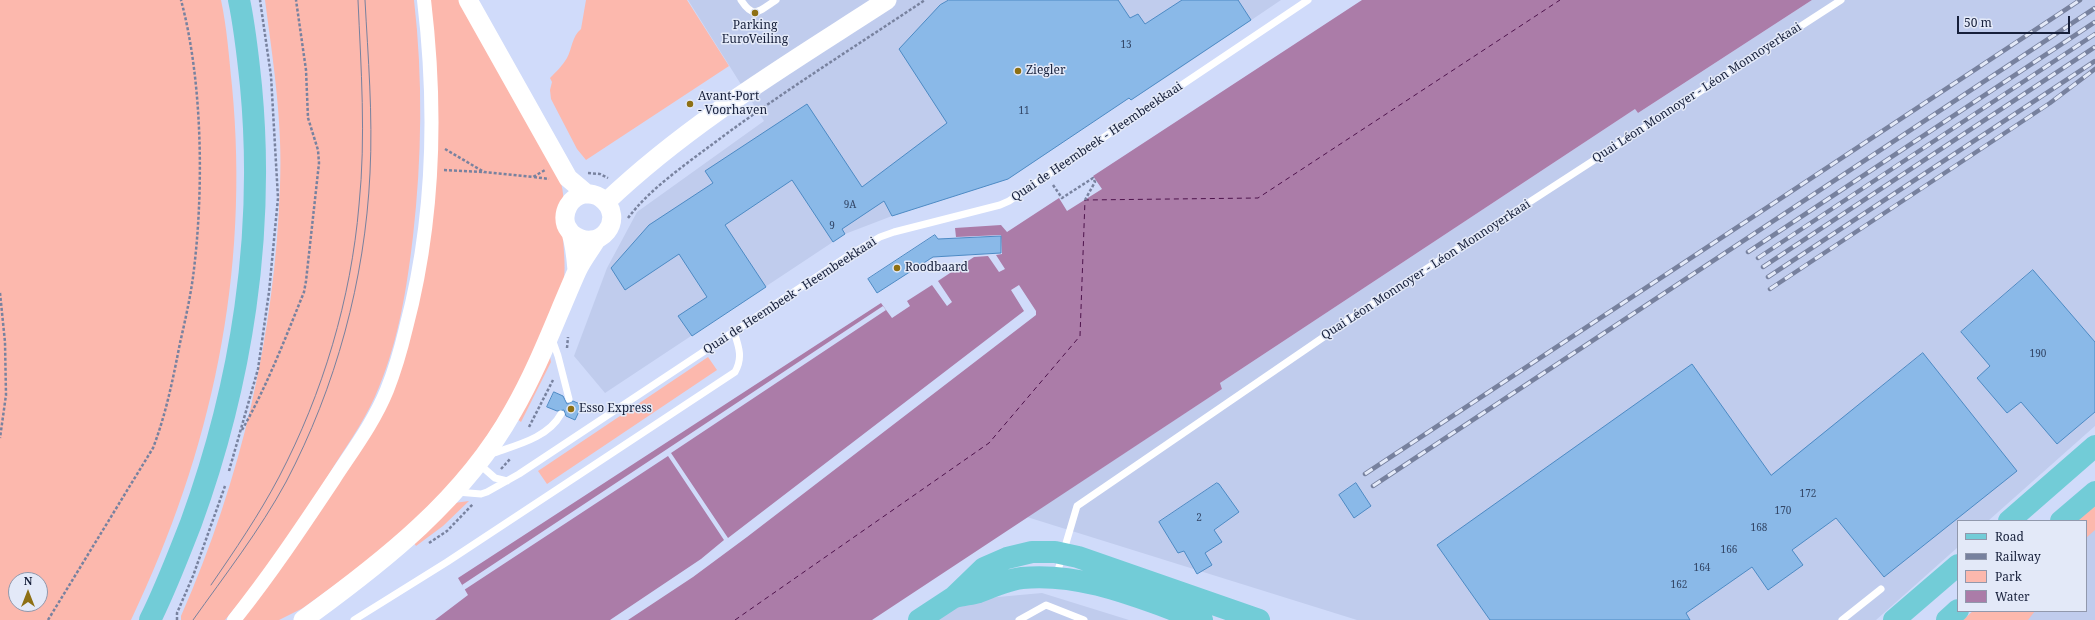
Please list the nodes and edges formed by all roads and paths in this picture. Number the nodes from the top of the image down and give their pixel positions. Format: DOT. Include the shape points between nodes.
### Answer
graph roads {
  1 [pos="181,0"];
  2 [pos="239,0"];
  3 [pos="296,0"];
  4 [pos="424,0"];
  5 [pos="468,0"];
  6 [pos="741,0"];
  7 [pos="776,0"];
  8 [pos="887,0"];
  9 [pos="925,0"];
  10 [pos="1308,0"];
  11 [pos="1841,0"];
  12 [pos="431,140"];
  13 [pos="552,166"];
  14 [pos="430,169"];
  15 [pos="484,172"];
  16 [pos="1047,176"];
  17 [pos="568,178"];
  18 [pos="587,194"];
  19 [pos="1085,200"];
  20 [pos="606,202"];
  21 [pos="570,203"];
  22 [pos="635,209"];
  23 [pos="571,233"];
  24 [pos="596,240"];
  25 [pos="577,270"];
  26 [pos="0,293"];
  27 [pos="734,332"];
  28 [pos="550,336"];
  29 [pos="569,399"];
  30 [pos="562,414"];
  31 [pos="240,434"];
  32 [pos="0,438"];
  33 [pos="2095,446"];
  34 [pos="481,460"];
  35 [pos="507,481"];
  36 [pos="454,492"];
  37 [pos="2095,492"];
  38 [pos="2010,520"];
  39 [pos="2062,520"];
  40 [pos="188,529"];
  41 [pos="1064,554"];
  42 [pos="1957,566"];
  43 [pos="1056,577"];
  44 [pos="1881,588"];
  45 [pos="954,597"];
  46 [pos="333,598"];
  47 [pos="1957,611"];
  48 [pos="169,616"];
  49 [pos="48,620"];
  50 [pos="139,620"];
  51 [pos="150,620"];
  52 [pos="177,620"];
  53 [pos="234,620"];
  54 [pos="290,620"];
  55 [pos="303,620"];
  56 [pos="354,620"];
  57 [pos="919,620"];
  58 [pos="1019,620"];
  59 [pos="1084,620"];
  60 [pos="1202,620"];
  61 [pos="1259,620"];
  62 [pos="1842,620"];
  63 [pos="1894,620"];
  64 [pos="1946,620"];
  1 -- 49 [label="path" via="187,22 196,87 199,145 198,212 193,278 168,404 153,448"];
  2 -- 40 [label="main road" via="252,105 255,199 253,244 243,327 232,385 216,445"];
  3 -- 31 [label="path" via="306,70 307,111 319,163 306,281 304,292 272,370"];
  4 -- 12 [label="street"];
  5 -- 17 [label="main road"];
  6 -- 7 [label="lane" via="752,13"];
  8 -- 20 [label="main road" via="679,138"];
  9 -- 22 [label="path" via="729,132 691,160"];
  10 -- 16 [label="lane, Quai de Heembeek - Heembeekkaai"];
  11 -- 41 [label="lane, Quai Léon Monnoyer - Léon Monnoyerkaai" via="1366,308 1077,506"];
  12 -- 14 [label="street"];
  12 -- 15 [label="path"];
  13 -- 15 [label="path" via="533,177"];
  14 -- 15 [label="path"];
  14 -- 53 [label="street" via="417,283 396,366 387,390 352,453 291,543"];
  16 -- 19 [label="path" via="1062,198 1093,178 1095,182"];
  16 -- 27 [label="lane, Quai de Heembeek - Heembeekkaai" via="1000,205 880,237"];
  17 -- 18 [label="main road"];
  17 -- 21 [label="main road"];
  18 -- 20 [label="main road" via="598,196"];
  18 -- 21 [label="main road" via="577,197"];
  20 -- 24 [label="main road" via="611,210 610,228"];
  21 -- 23 [label="main road" via="565,218"];
  23 -- 24 [label="main road" via="578,239"];
  23 -- 25 [label="main road"];
  24 -- 25 [label="main road"];
  25 -- 28 [label="main road"];
  26 -- 32 [label="path" via="6,342 6,395"];
  27 -- 35 [label="lane, Quai de Heembeek - Heembeekkaai"];
  27 -- 56 [label="lane" via="739,345 740,362 735,372 448,562"];
  28 -- 29 [label="lane"];
  28 -- 34 [label="main road" via="513,412"];
  30 -- 34 [label="lane" via="556,424 544,433"];
  33 -- 38 [label="main road"];
  34 -- 35 [label="lane" via="495,478"];
  34 -- 36 [label="main road"];
  35 -- 36 [label="lane, Quai de Heembeek - Heembeekkaai" via="481,494"];
  36 -- 46 [label="main road" via="386,558"];
  37 -- 39 [label="main road"];
  40 -- 48 [label="main road" via="182,567"];
  40 -- 50 [label="main road"];
  40 -- 51 [label="main road" via="172,573"];
  41 -- 43 [label="lane, Quai Léon Monnoyer - Léon Monnoyerkaai"];
  41 -- 45 [label="main road" via="1032,552 1007,558 984,568"];
  41 -- 61 [label="main road"];
  42 -- 63 [label="main road"];
  43 -- 45 [label="main road" via="1021,578"];
  43 -- 60 [label="main road" via="1086,581"];
  44 -- 62 [label="lane"];
  45 -- 57 [label="main road"];
  46 -- 54 [label="main road"];
  46 -- 55 [label="main road"];
  47 -- 64 [label="main road"];
  48 -- 52 [label="path"];
  58 -- 59 [label="lane" via="1046,605"];
}
